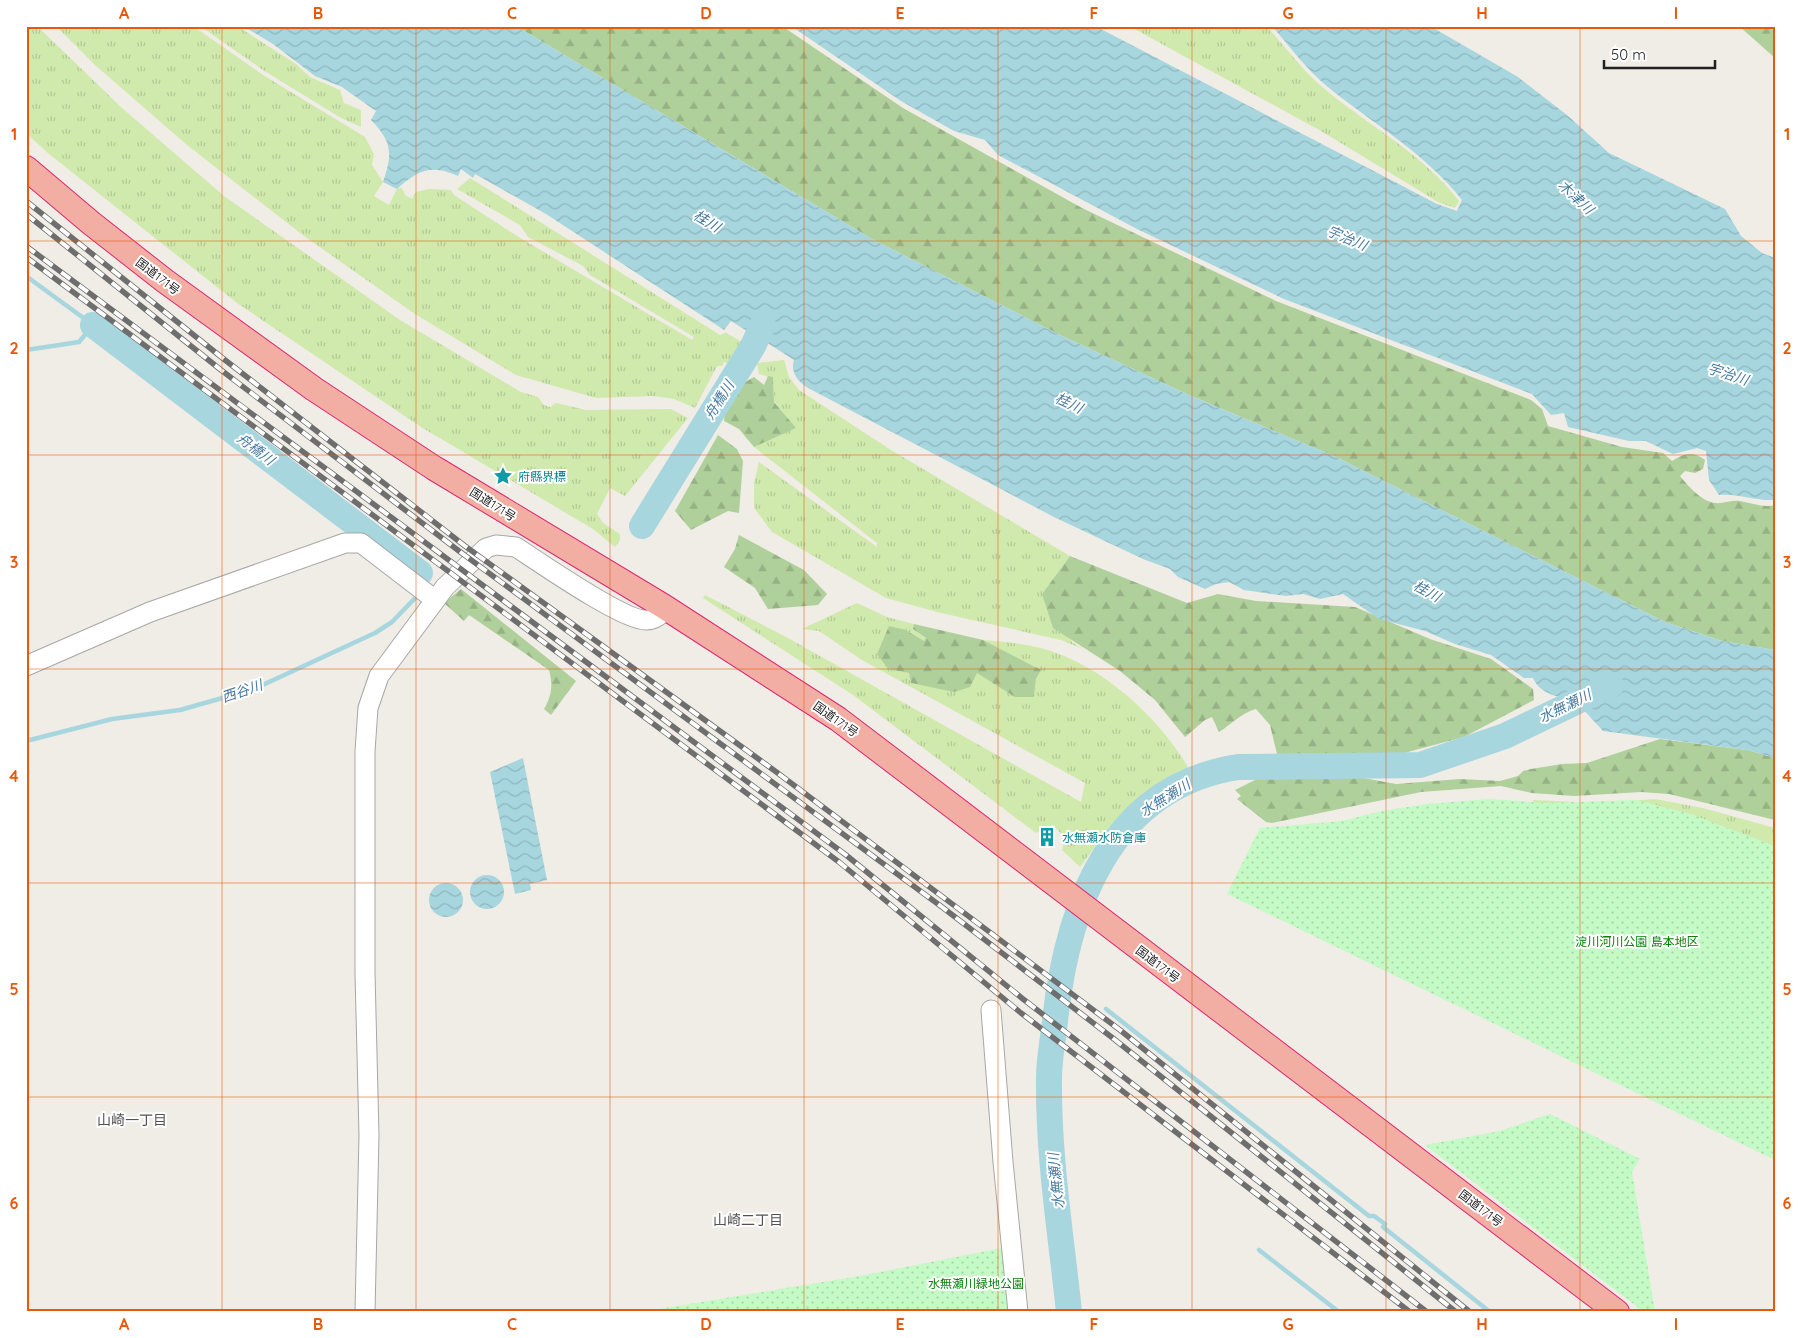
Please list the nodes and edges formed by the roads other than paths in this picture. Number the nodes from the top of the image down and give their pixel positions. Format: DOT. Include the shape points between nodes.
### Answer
graph roads {
  1 [pos="26,168"];
  2 [pos="432,598"];
  3 [pos="663,606"];
  4 [pos="26,666"];
  5 [pos="991,1010"];
  6 [pos="365,1312"];
  7 [pos="1018,1312"];
  8 [pos="1617,1312"];
  1 -- 3 [label="highway, 国道171号" via="165,281 314,389 450,477"];
  2 -- 3 [label="street" via="486,548 496,545 516,547 625,615 646,621 655,619 664,612"];
  2 -- 4 [label="street" via="361,543 346,543 150,612"];
  2 -- 6 [label="street" via="379,676 368,708 365,973 369,1135"];
  3 -- 8 [label="highway, 国道171号" via="838,719"];
  5 -- 7 [label="street"];
}
